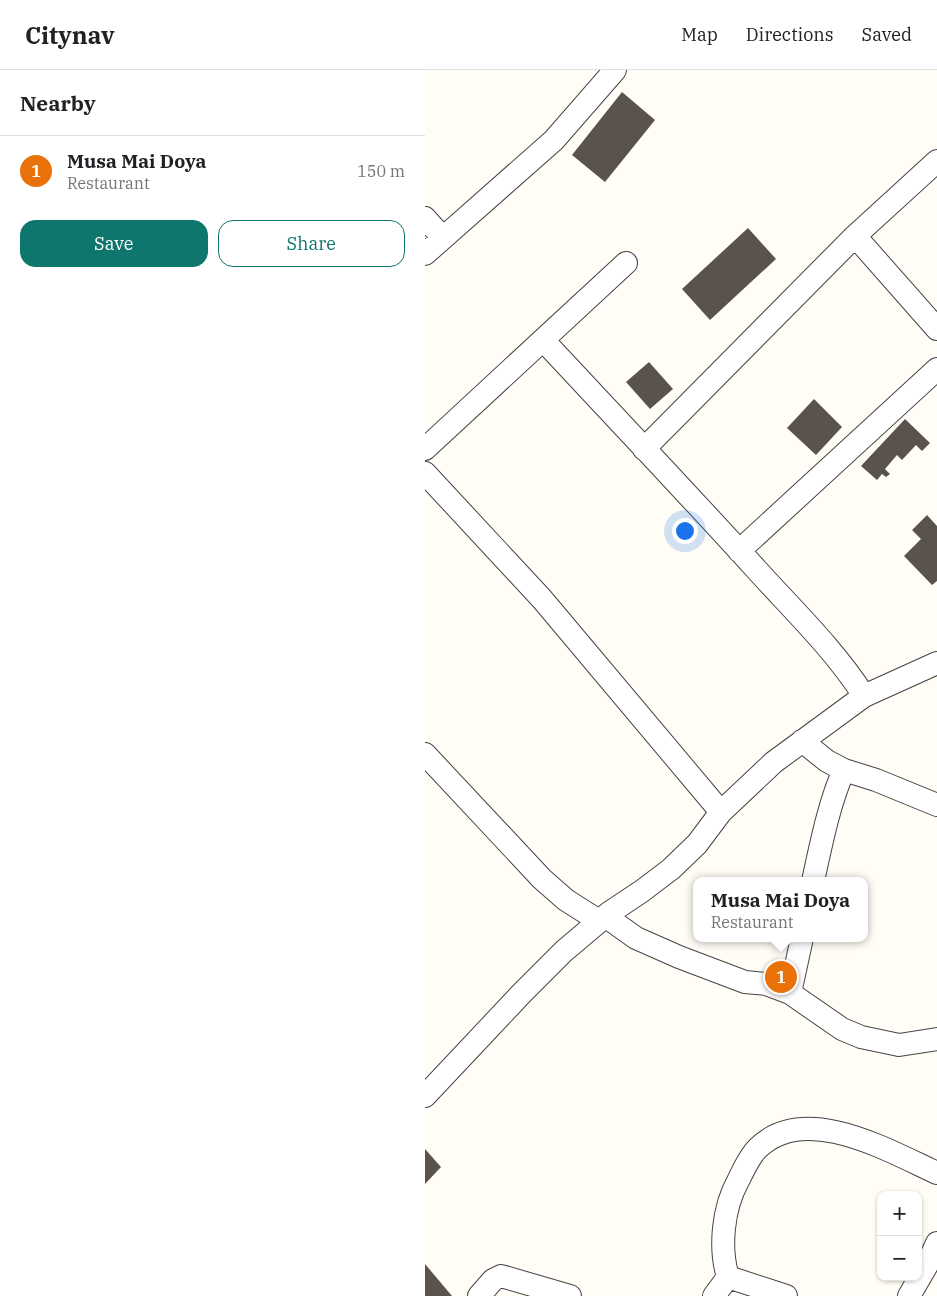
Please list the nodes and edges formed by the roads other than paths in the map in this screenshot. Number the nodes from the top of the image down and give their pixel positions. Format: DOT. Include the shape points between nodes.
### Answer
graph roads {
  1 [pos="615,70"];
  2 [pos="937,161"];
  3 [pos="425,218"];
  4 [pos="855,236"];
  5 [pos="443,238"];
  6 [pos="425,254"];
  7 [pos="626,264"];
  8 [pos="937,329"];
  9 [pos="543,340"];
  10 [pos="937,369"];
  11 [pos="425,449"];
  12 [pos="644,449"];
  13 [pos="425,473"];
  14 [pos="739,551"];
  15 [pos="937,662"];
  16 [pos="864,696"];
  17 [pos="802,741"];
  18 [pos="425,754"];
  19 [pos="844,770"];
  20 [pos="937,805"];
  21 [pos="721,812"];
  22 [pos="814,877"];
  23 [pos="602,918"];
  24 [pos="801,942"];
  25 [pos="790,993"];
  26 [pos="937,1040"];
  27 [pos="425,1096"];
  28 [pos="937,1174"];
  29 [pos="937,1243"];
  30 [pos="728,1277"];
  31 [pos="479,1296"];
  32 [pos="570,1296"];
  33 [pos="714,1296"];
  34 [pos="786,1296"];
  35 [pos="909,1296"];
  1 -- 5 [label="street" via="554,140"];
  2 -- 4 [label="street"];
  3 -- 5 [label="street"];
  4 -- 8 [label="street"];
  4 -- 12 [label="street"];
  5 -- 6 [label="street"];
  7 -- 9 [label="street"];
  9 -- 11 [label="street"];
  9 -- 12 [label="street"];
  10 -- 14 [label="street"];
  12 -- 14 [label="street"];
  13 -- 21 [label="street" via="541,599"];
  14 -- 16 [label="street" via="830,651"];
  15 -- 16 [label="street"];
  16 -- 17 [label="street"];
  17 -- 19 [label="street"];
  17 -- 21 [label="street" via="774,762"];
  18 -- 23 [label="street" via="542,879 566,900"];
  19 -- 20 [label="street"];
  19 -- 22 [label="street"];
  21 -- 23 [label="street" via="697,844 671,869"];
  23 -- 25 [label="street" via="679,957 745,982 766,984"];
  23 -- 27 [label="street" via="522,993"];
  24 -- 25 [label="street"];
  25 -- 26 [label="street" via="842,1029 861,1037 899,1045"];
  28 -- 30 [label="street" via="873,1144 823,1129 787,1131 768,1140 757,1149 733,1190 725,1229 724,1258"];
  29 -- 35 [label="street"];
  30 -- 33 [label="street"];
  30 -- 34 [label="street"];
  31 -- 32 [label="street" via="501,1276"];
}
